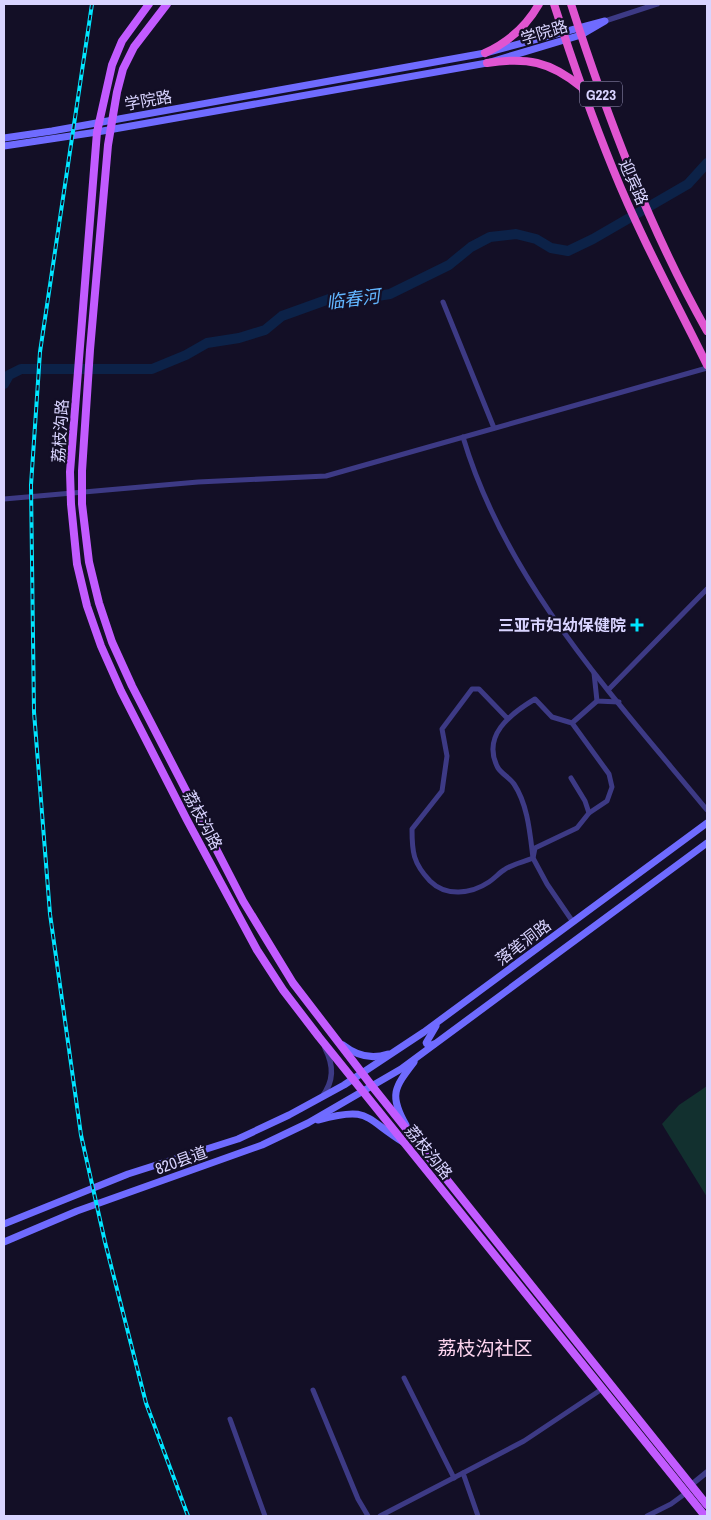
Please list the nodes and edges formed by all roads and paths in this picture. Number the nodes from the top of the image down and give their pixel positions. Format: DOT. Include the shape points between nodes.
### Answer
graph roads {
  1 [pos="149,4"];
  2 [pos="167,4"];
  3 [pos="539,4"];
  4 [pos="554,4"];
  5 [pos="571,4"];
  6 [pos="657,4"];
  7 [pos="605,21"];
  8 [pos="578,27"];
  9 [pos="563,32"];
  10 [pos="581,35"];
  11 [pos="566,40"];
  12 [pos="485,53"];
  13 [pos="488,63"];
  14 [pos="581,87"];
  15 [pos="112,120"];
  16 [pos="100,122"];
  17 [pos="111,129"];
  18 [pos="97,132"];
  19 [pos="4,138"];
  20 [pos="4,146"];
  21 [pos="442,302"];
  22 [pos="707,331"];
  23 [pos="707,366"];
  24 [pos="494,428"];
  25 [pos="463,437"];
  26 [pos="82,492"];
  27 [pos="70,493"];
  28 [pos="4,499"];
  29 [pos="707,589"];
  30 [pos="594,672"];
  31 [pos="608,690"];
  32 [pos="597,701"];
  33 [pos="619,702"];
  34 [pos="507,718"];
  35 [pos="572,723"];
  36 [pos="571,778"];
  37 [pos="707,810"];
  38 [pos="589,814"];
  39 [pos="707,823"];
  40 [pos="707,843"];
  41 [pos="533,858"];
  42 [pos="573,922"];
  43 [pos="444,1017"];
  44 [pos="319,1037"];
  45 [pos="337,1041"];
  46 [pos="434,1044"];
  47 [pos="402,1047"];
  48 [pos="420,1054"];
  49 [pos="362,1074"];
  50 [pos="353,1080"];
  51 [pos="372,1086"];
  52 [pos="362,1092"];
  53 [pos="320,1098"];
  54 [pos="308,1122"];
  55 [pos="412,1136"];
  56 [pos="404,1143"];
  57 [pos="4,1224"];
  58 [pos="4,1242"];
  59 [pos="404,1378"];
  60 [pos="602,1389"];
  61 [pos="312,1390"];
  62 [pos="230,1419"];
  63 [pos="707,1472"];
  64 [pos="463,1473"];
  65 [pos="454,1478"];
  66 [pos="692,1485"];
  67 [pos="686,1493"];
  68 [pos="707,1505"];
  69 [pos="265,1516"];
  70 [pos="368,1516"];
  71 [pos="380,1516"];
  72 [pos="478,1516"];
  73 [pos="647,1516"];
  74 [pos="704,1516"];
  1 -- 16 [label="main road, 荔枝沟路" via="122,41 112,66"];
  2 -- 15 [label="main road, 荔枝沟路" via="134,47 123,69"];
  3 -- 12 [label="highway" via="529,23 502,45"];
  4 -- 9 [label="highway, 迎宾路 / G223"];
  5 -- 8 [label="highway, 迎宾路 / G223"];
  6 -- 7 [label="street"];
  7 -- 8 [label="main road, 学院路"];
  7 -- 10 [label="main road, 学院路"];
  8 -- 9 [label="main road, 学院路"];
  8 -- 10 [label="highway, 迎宾路 / G223"];
  9 -- 11 [label="highway, 迎宾路 / G223"];
  9 -- 12 [label="main road, 学院路"];
  10 -- 11 [label="main road, 学院路"];
  10 -- 22 [label="highway, 迎宾路 / G223" via="636,184"];
  11 -- 13 [label="main road, 学院路"];
  11 -- 14 [label="highway, 迎宾路 / G223"];
  12 -- 15 [label="main road, 学院路"];
  13 -- 14 [label="highway" via="514,59 536,62 568,76"];
  13 -- 17 [label="main road, 学院路"];
  14 -- 23 [label="highway, 迎宾路 / G223" via="643,236"];
  15 -- 16 [label="main road, 学院路"];
  15 -- 17 [label="main road, 荔枝沟路"];
  16 -- 18 [label="main road, 荔枝沟路"];
  16 -- 19 [label="main road, 学院路"];
  17 -- 18 [label="main road, 学院路"];
  17 -- 26 [label="main road, 荔枝沟路" via="90,350"];
  18 -- 20 [label="main road, 学院路"];
  18 -- 27 [label="main road, 荔枝沟路"];
  21 -- 24 [label="street"];
  23 -- 24 [label="street"];
  24 -- 25 [label="street"];
  25 -- 26 [label="street" via="326,476"];
  25 -- 30 [label="street" via="489,505 524,570 555,623"];
  26 -- 27 [label="street"];
  26 -- 45 [label="main road, 荔枝沟路" via="86,545 99,603 132,686 268,943 293,983"];
  27 -- 28 [label="street"];
  27 -- 44 [label="main road, 荔枝沟路" via="77,564 87,606 121,691 248,932 283,990"];
  29 -- 31 [label="street"];
  30 -- 31 [label="street"];
  30 -- 32 [label="street"];
  31 -- 33 [label="street"];
  32 -- 33 [label="street"];
  32 -- 35 [label="street"];
  33 -- 37 [label="street"];
  34 -- 35 [label="street" via="535,699 552,717"];
  34 -- 41 [label="street" via="494,743 493,756 500,770 514,785 525,811"];
  34 -- 41 [label="street" via="479,689 472,689 442,729 447,756 442,791 412,828 412,852 420,870 435,886 449,893 466,892 488,883 506,868"];
  35 -- 38 [label="street" via="609,774 612,787 607,801"];
  36 -- 38 [label="street"];
  38 -- 41 [label="street" via="577,828 535,848"];
  39 -- 42 [label="main road, 落笔洞路"];
  40 -- 46 [label="main road, 落笔洞路"];
  41 -- 42 [label="street"];
  42 -- 43 [label="main road, 落笔洞路"];
  43 -- 46 [label="main road" via="427,1040 428,1046"];
  43 -- 47 [label="main road, 落笔洞路"];
  44 -- 50 [label="main road, 荔枝沟路"];
  44 -- 53 [label="street" via="332,1072 331,1086"];
  45 -- 47 [label="main road" via="352,1052 371,1058"];
  45 -- 49 [label="main road, 荔枝沟路"];
  46 -- 48 [label="main road, 落笔洞路"];
  47 -- 49 [label="main road, 落笔洞路"];
  48 -- 51 [label="main road, 落笔洞路"];
  48 -- 55 [label="main road" via="396,1088 394,1101"];
  49 -- 50 [label="main road, 落笔洞路"];
  49 -- 51 [label="main road, 荔枝沟路"];
  50 -- 52 [label="main road, 荔枝沟路"];
  50 -- 53 [label="main road, 820县道"];
  51 -- 52 [label="main road, 落笔洞路"];
  51 -- 55 [label="main road, 荔枝沟路"];
  52 -- 54 [label="main road, 820县道"];
  52 -- 56 [label="main road, 荔枝沟路"];
  53 -- 57 [label="main road, 820县道" via="238,1139 128,1174"];
  54 -- 56 [label="main road" via="348,1113 363,1114"];
  54 -- 58 [label="main road, 820县道" via="262,1145 76,1212"];
  55 -- 66 [label="main road, 荔枝沟路"];
  56 -- 60 [label="main road, 荔枝沟路"];
  59 -- 65 [label="street"];
  60 -- 64 [label="street" via="524,1441"];
  60 -- 67 [label="main road, 荔枝沟路"];
  61 -- 70 [label="street"];
  62 -- 69 [label="street"];
  63 -- 66 [label="street"];
  64 -- 65 [label="street"];
  64 -- 72 [label="street"];
  65 -- 71 [label="street"];
  66 -- 68 [label="main road, 荔枝沟路"];
  67 -- 73 [label="street"];
  67 -- 74 [label="main road, 荔枝沟路"];
}
